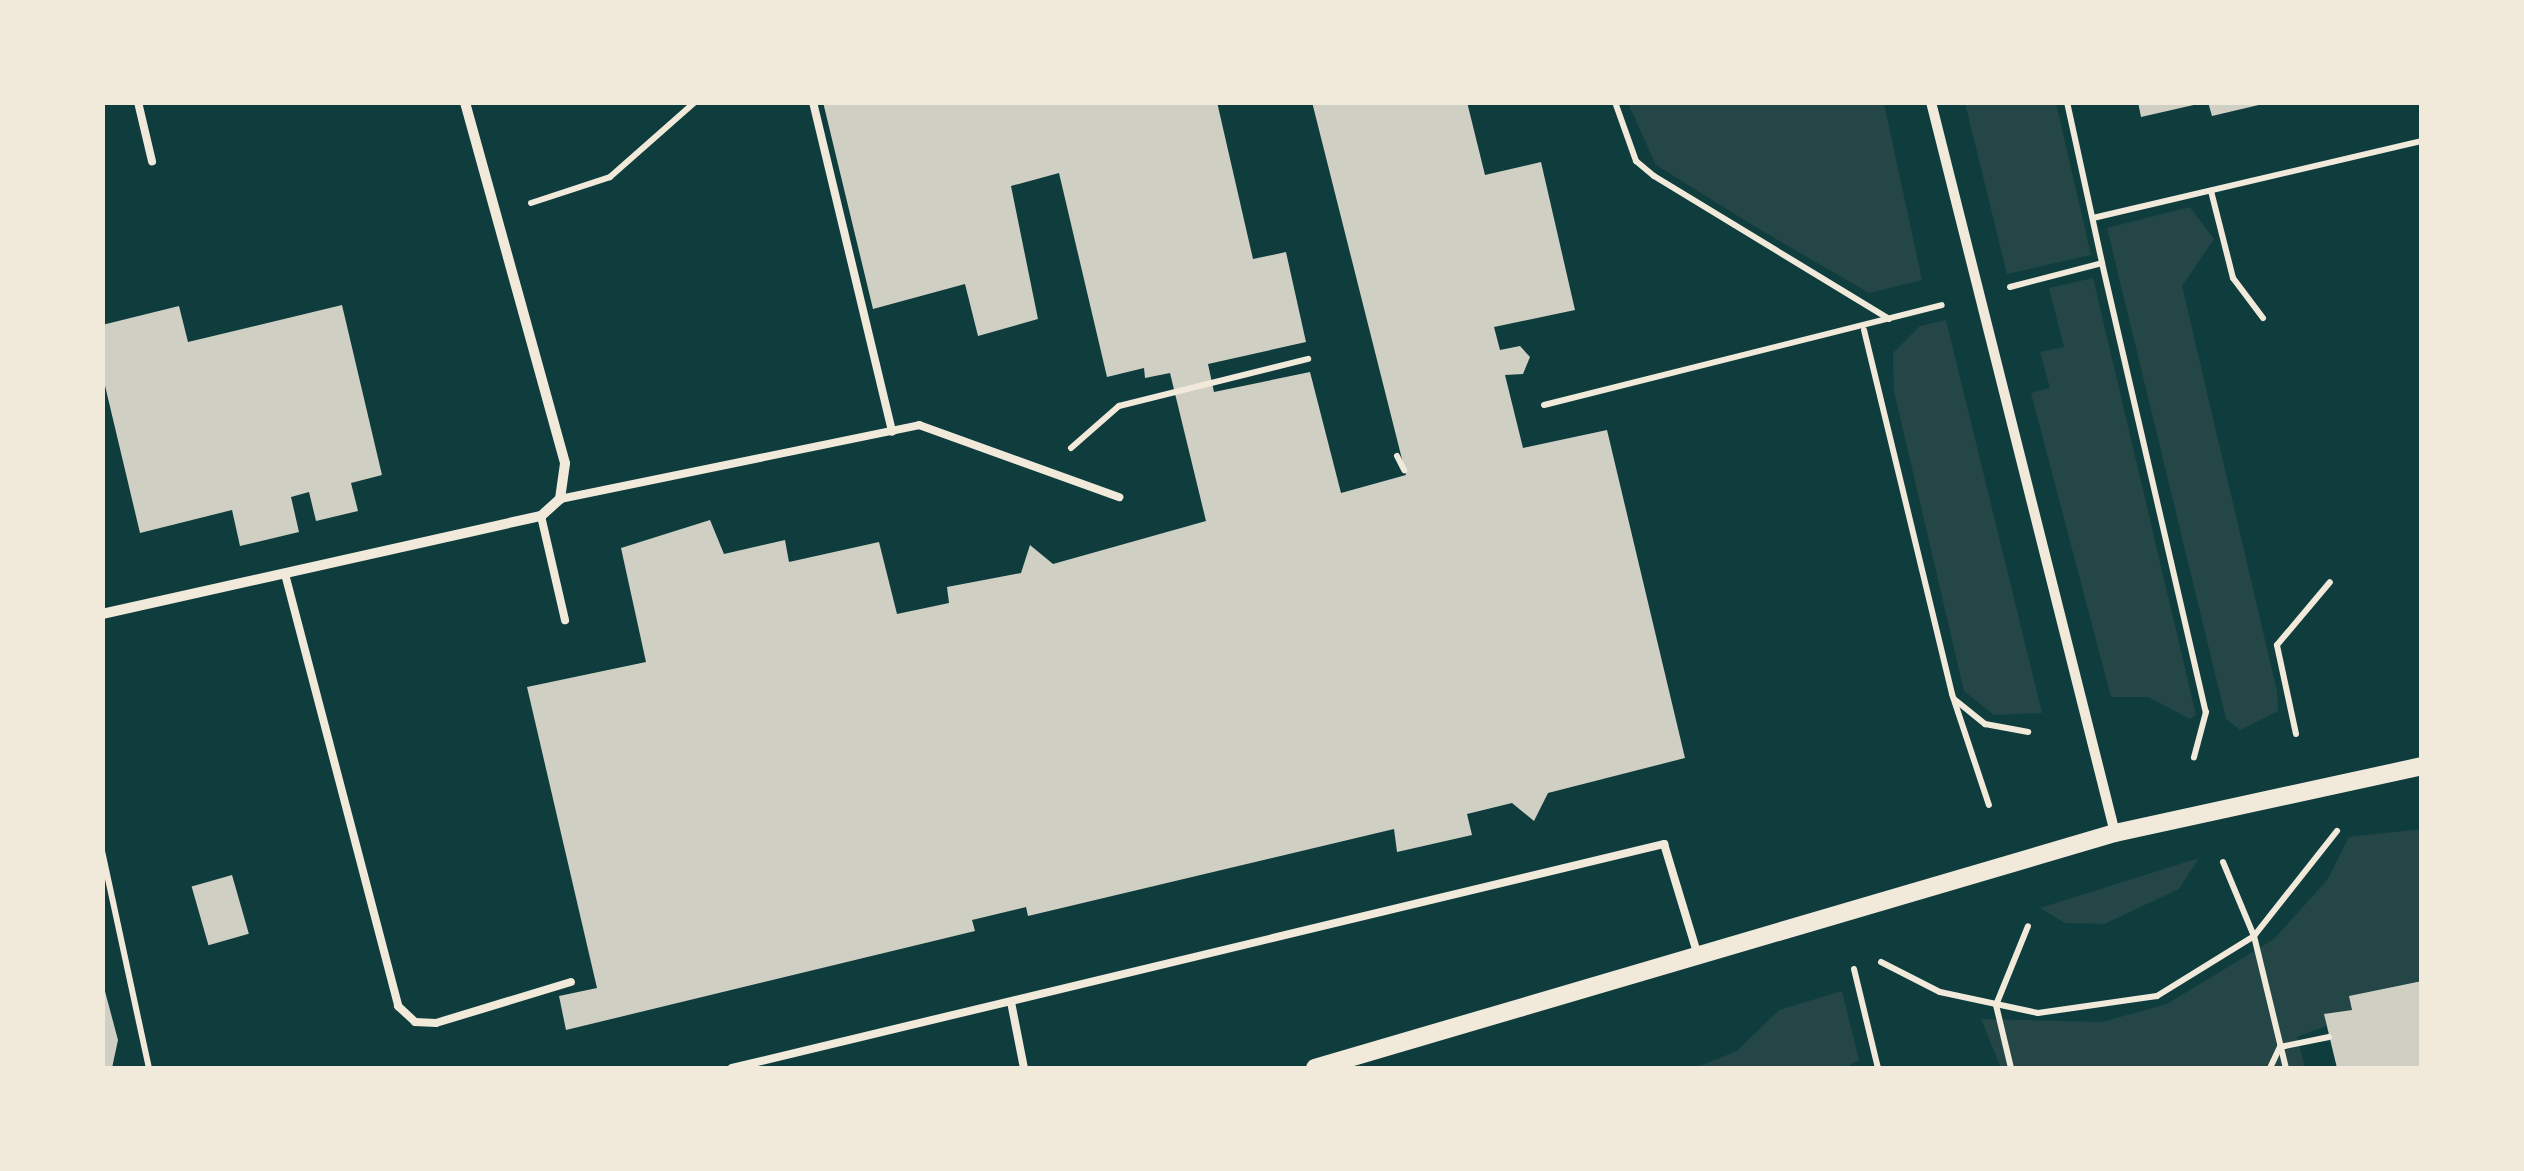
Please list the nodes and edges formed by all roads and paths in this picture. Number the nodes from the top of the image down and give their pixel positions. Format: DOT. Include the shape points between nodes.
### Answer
graph roads {
  1 [pos="138,102"];
  2 [pos="466,102"];
  3 [pos="695,102"];
  4 [pos="813,102"];
  5 [pos="1615,102"];
  6 [pos="1931,102"];
  7 [pos="2067,102"];
  8 [pos="2422,140"];
  9 [pos="152,161"];
  10 [pos="2211,191"];
  11 [pos="531,203"];
  12 [pos="2093,218"];
  13 [pos="2102,263"];
  14 [pos="2009,288"];
  15 [pos="1942,305"];
  16 [pos="2263,318"];
  17 [pos="1889,319"];
  18 [pos="1864,330"];
  19 [pos="1308,359"];
  20 [pos="1544,405"];
  21 [pos="892,432"];
  22 [pos="1397,456"];
  23 [pos="1046,470"];
  24 [pos="1404,470"];
  25 [pos="1119,496"];
  26 [pos="560,499"];
  27 [pos="541,516"];
  28 [pos="285,574"];
  29 [pos="2330,582"];
  30 [pos="102,614"];
  31 [pos="565,620"];
  32 [pos="1952,694"];
  33 [pos="2028,732"];
  34 [pos="2296,734"];
  35 [pos="2194,757"];
  36 [pos="2422,766"];
  37 [pos="1989,805"];
  38 [pos="2337,831"];
  39 [pos="2115,833"];
  40 [pos="102,851"];
  41 [pos="2222,862"];
  42 [pos="2028,926"];
  43 [pos="2254,936"];
  44 [pos="1699,957"];
  45 [pos="1881,962"];
  46 [pos="1854,969"];
  47 [pos="571,982"];
  48 [pos="1010,1002"];
  49 [pos="1996,1006"];
  50 [pos="2329,1036"];
  51 [pos="2280,1047"];
  52 [pos="149,1068"];
  53 [pos="732,1068"];
  54 [pos="1024,1068"];
  55 [pos="1315,1068"];
  56 [pos="1878,1068"];
  57 [pos="2011,1068"];
  58 [pos="2270,1068"];
  59 [pos="2286,1068"];
  1 -- 9 [label="lane"];
  2 -- 26 [label="street" via="565,462"];
  3 -- 11 [label="path" via="610,177"];
  4 -- 21 [label="lane"];
  5 -- 17 [label="path" via="1636,162"];
  6 -- 39 [label="street"];
  7 -- 12 [label="path"];
  8 -- 10 [label="path"];
  10 -- 12 [label="path"];
  10 -- 16 [label="path" via="2233,278"];
  12 -- 13 [label="path"];
  13 -- 14 [label="path"];
  13 -- 35 [label="path" via="2206,712"];
  15 -- 17 [label="path"];
  17 -- 18 [label="path"];
  18 -- 20 [label="path"];
  18 -- 32 [label="path"];
  19 -- 23 [label="path" via="1119,406"];
  21 -- 23 [label="lane" via="920,425"];
  21 -- 26 [label="lane"];
  22 -- 24 [label="path"];
  23 -- 25 [label="lane"];
  26 -- 27 [label="street"];
  27 -- 28 [label="street"];
  27 -- 31 [label="lane"];
  28 -- 30 [label="street"];
  28 -- 47 [label="lane" via="398,1006 415,1022 436,1024"];
  29 -- 34 [label="path" via="2276,646"];
  32 -- 33 [label="path" via="1985,724"];
  32 -- 37 [label="path"];
  36 -- 39 [label="street"];
  38 -- 43 [label="path"];
  39 -- 44 [label="street"];
  40 -- 52 [label="path"];
  41 -- 43 [label="path"];
  42 -- 49 [label="path"];
  43 -- 49 [label="path" via="2157,996 2096,1011"];
  43 -- 51 [label="path"];
  44 -- 48 [label="lane" via="1664,844"];
  44 -- 55 [label="street"];
  45 -- 49 [label="path" via="1940,992"];
  46 -- 56 [label="path"];
  48 -- 53 [label="lane"];
  48 -- 54 [label="lane"];
  49 -- 57 [label="path"];
  50 -- 51 [label="path"];
  51 -- 58 [label="path"];
  51 -- 59 [label="path"];
}
